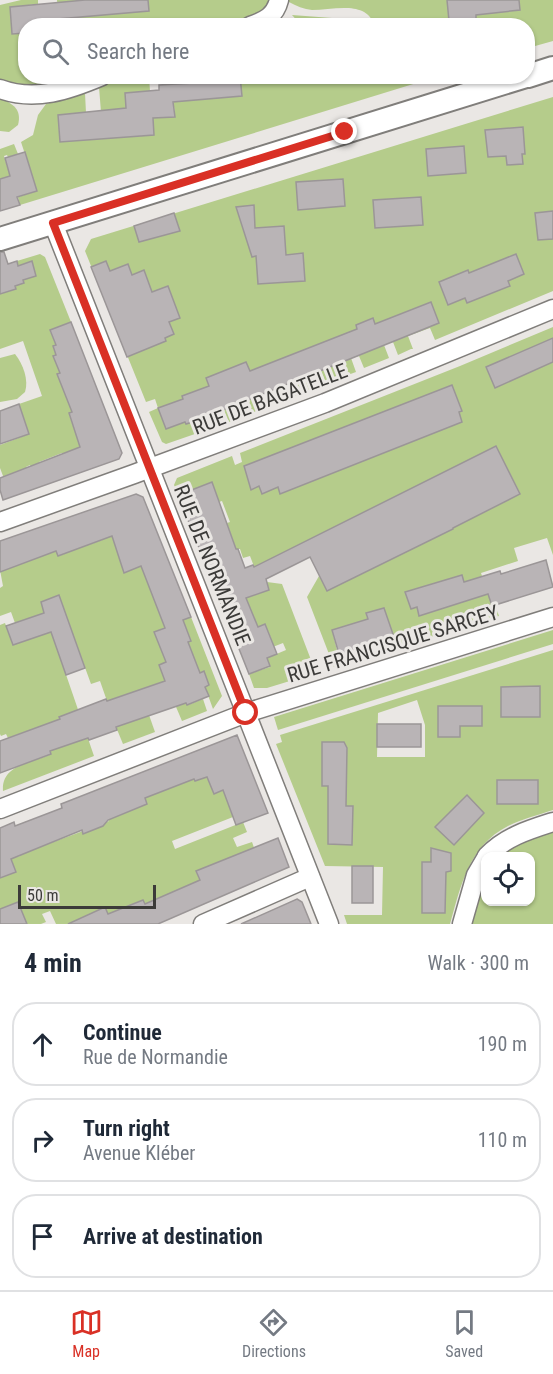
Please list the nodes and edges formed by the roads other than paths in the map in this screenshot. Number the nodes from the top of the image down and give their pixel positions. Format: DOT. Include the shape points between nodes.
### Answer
graph roads {
  1 [pos="279,0"];
  2 [pos="268,18"];
  3 [pos="553,68"];
  4 [pos="535,74"];
  5 [pos="84,84"];
  6 [pos="501,84"];
  7 [pos="0,89"];
  8 [pos="53,223"];
  9 [pos="0,239"];
  10 [pos="553,309"];
  11 [pos="150,469"];
  12 [pos="0,522"];
  13 [pos="553,617"];
  14 [pos="246,713"];
  15 [pos="0,809"];
  16 [pos="553,822"];
  17 [pos="491,852"];
  18 [pos="481,866"];
  19 [pos="310,877"];
  20 [pos="203,924"];
  21 [pos="329,924"];
  22 [pos="462,924"];
  1 -- 2 [label="street" via="273,15"];
  3 -- 4 [label="street"];
  5 -- 7 [label="street" via="52,93 22,94"];
  6 -- 8 [label="street"];
  8 -- 9 [label="street"];
  8 -- 11 [label="street, RUE DE NORMANDIE"];
  10 -- 11 [label="street, RUE DE BAGATELLE" via="344,396"];
  11 -- 12 [label="street, RUE DE BAGATELLE"];
  11 -- 14 [label="street, RUE DE NORMANDIE"];
  13 -- 14 [label="street, RUE FRANCISQUE SARCEY"];
  14 -- 15 [label="street, RUE FRANCISQUE SARCEY"];
  14 -- 19 [label="street, RUE DE NORMANDIE"];
  16 -- 17 [label="street" via="518,834"];
  18 -- 22 [label="street"];
  19 -- 20 [label="street"];
  19 -- 21 [label="street, RUE DE NORMANDIE"];
}
